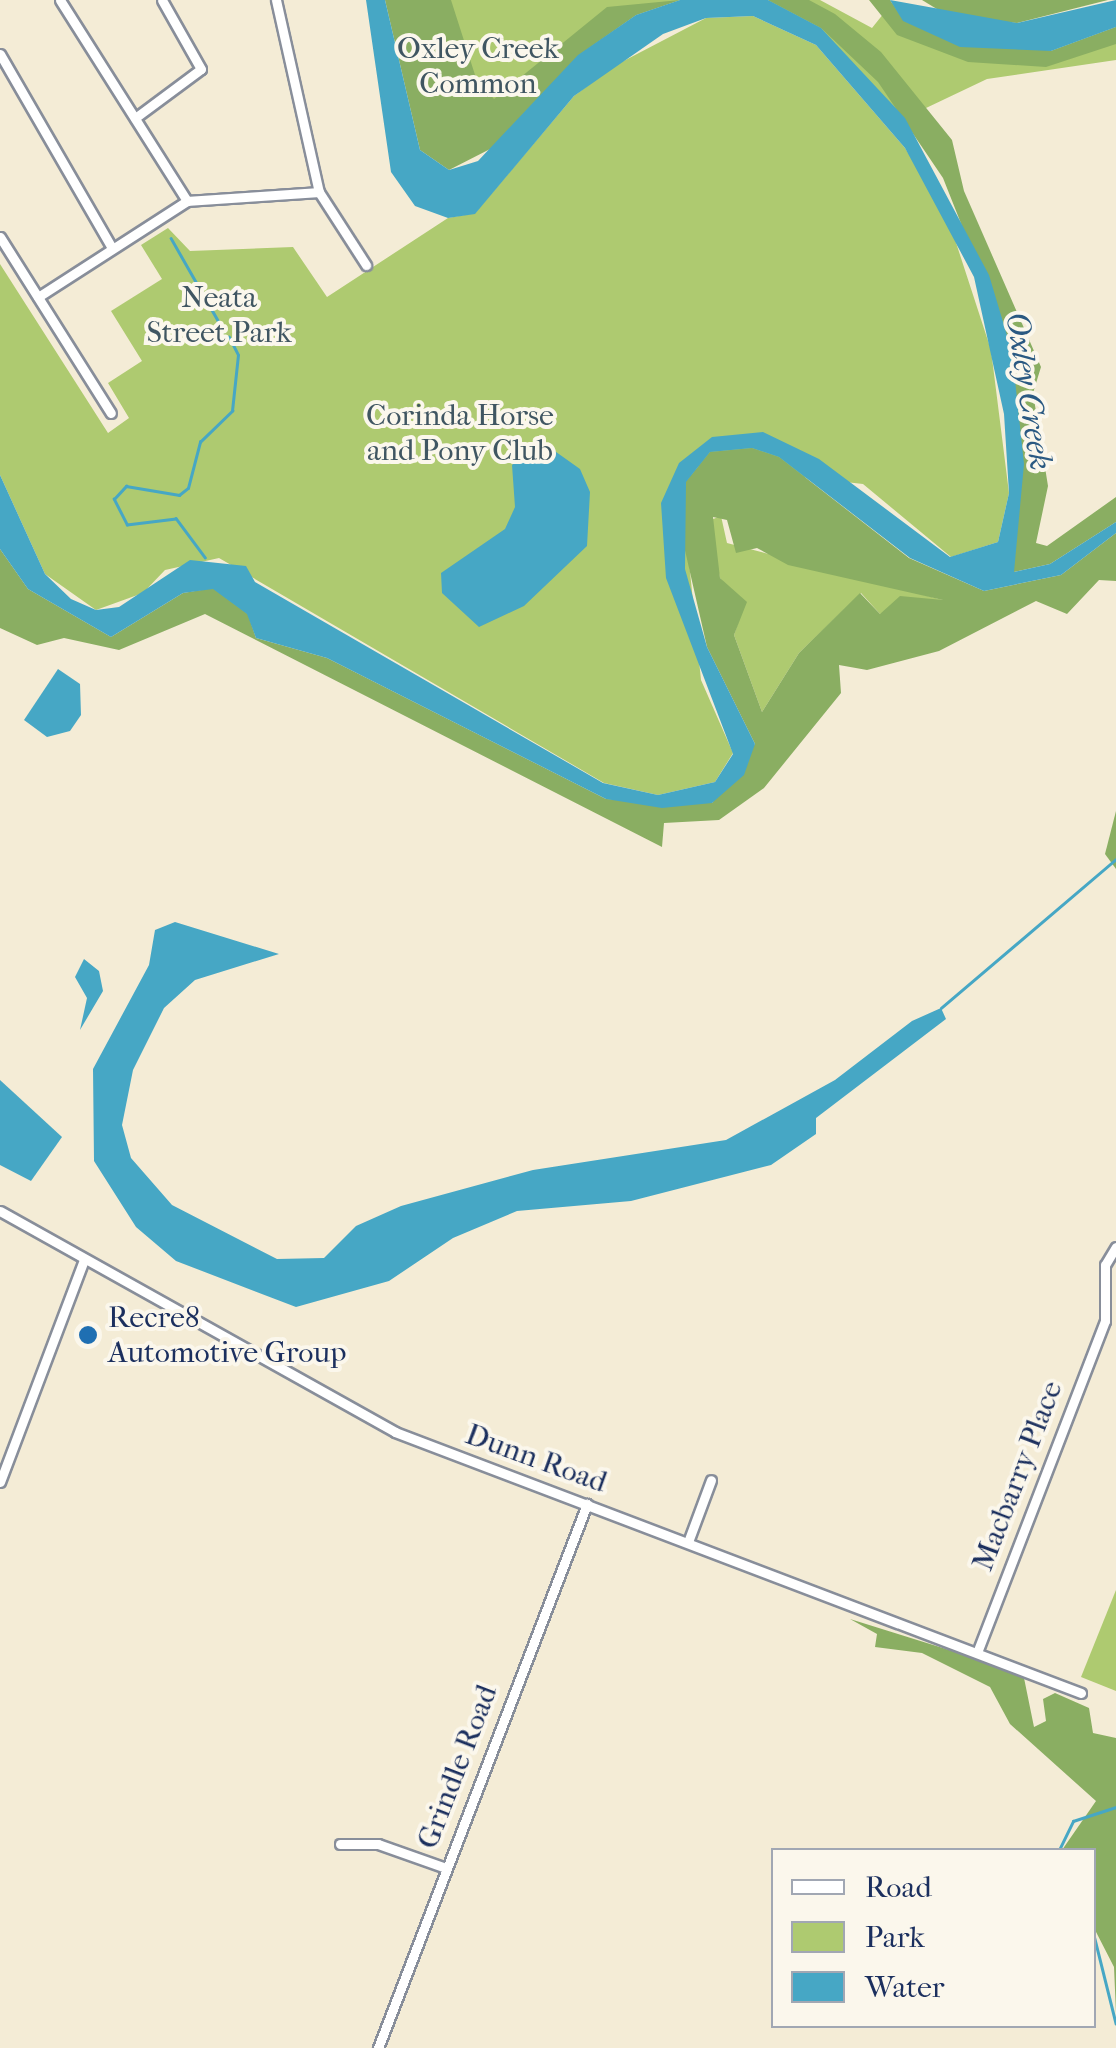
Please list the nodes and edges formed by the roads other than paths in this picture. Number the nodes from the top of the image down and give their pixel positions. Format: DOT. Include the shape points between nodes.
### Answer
graph roads {
  1 [pos="60,0"];
  2 [pos="162,0"];
  3 [pos="276,0"];
  4 [pos="0,54"];
  5 [pos="136,118"];
  6 [pos="319,192"];
  7 [pos="187,202"];
  8 [pos="0,238"];
  9 [pos="112,248"];
  10 [pos="366,266"];
  11 [pos="38,297"];
  12 [pos="111,414"];
  13 [pos="0,1211"];
  14 [pos="1116,1247"];
  15 [pos="84,1260"];
  16 [pos="1116,1306"];
  17 [pos="1105,1321"];
  18 [pos="711,1480"];
  19 [pos="0,1482"];
  20 [pos="587,1504"];
  21 [pos="688,1542"];
  22 [pos="978,1650"];
  23 [pos="1082,1693"];
  24 [pos="340,1844"];
  25 [pos="446,1868"];
  26 [pos="378,2048"];
  1 -- 5 [label="street"];
  2 -- 5 [label="street" via="200,69"];
  3 -- 6 [label="street"];
  4 -- 9 [label="street"];
  5 -- 7 [label="street"];
  6 -- 7 [label="street"];
  6 -- 10 [label="street"];
  7 -- 9 [label="street"];
  8 -- 11 [label="street"];
  9 -- 11 [label="street"];
  11 -- 12 [label="street"];
  13 -- 15 [label="street, Dunn Road"];
  14 -- 17 [label="street, Macbarry Place" via="1105,1265"];
  15 -- 19 [label="street"];
  15 -- 20 [label="street, Dunn Road" via="395,1432"];
  16 -- 17 [label="street, Macbarry Place"];
  17 -- 22 [label="street, Macbarry Place"];
  18 -- 21 [label="street"];
  20 -- 21 [label="street, Dunn Road"];
  20 -- 25 [label="street, Grindle Road"];
  21 -- 22 [label="street, Dunn Road"];
  22 -- 23 [label="street, Dunn Road"];
  24 -- 25 [label="street" via="378,1844"];
  25 -- 26 [label="street, Grindle Road"];
}
